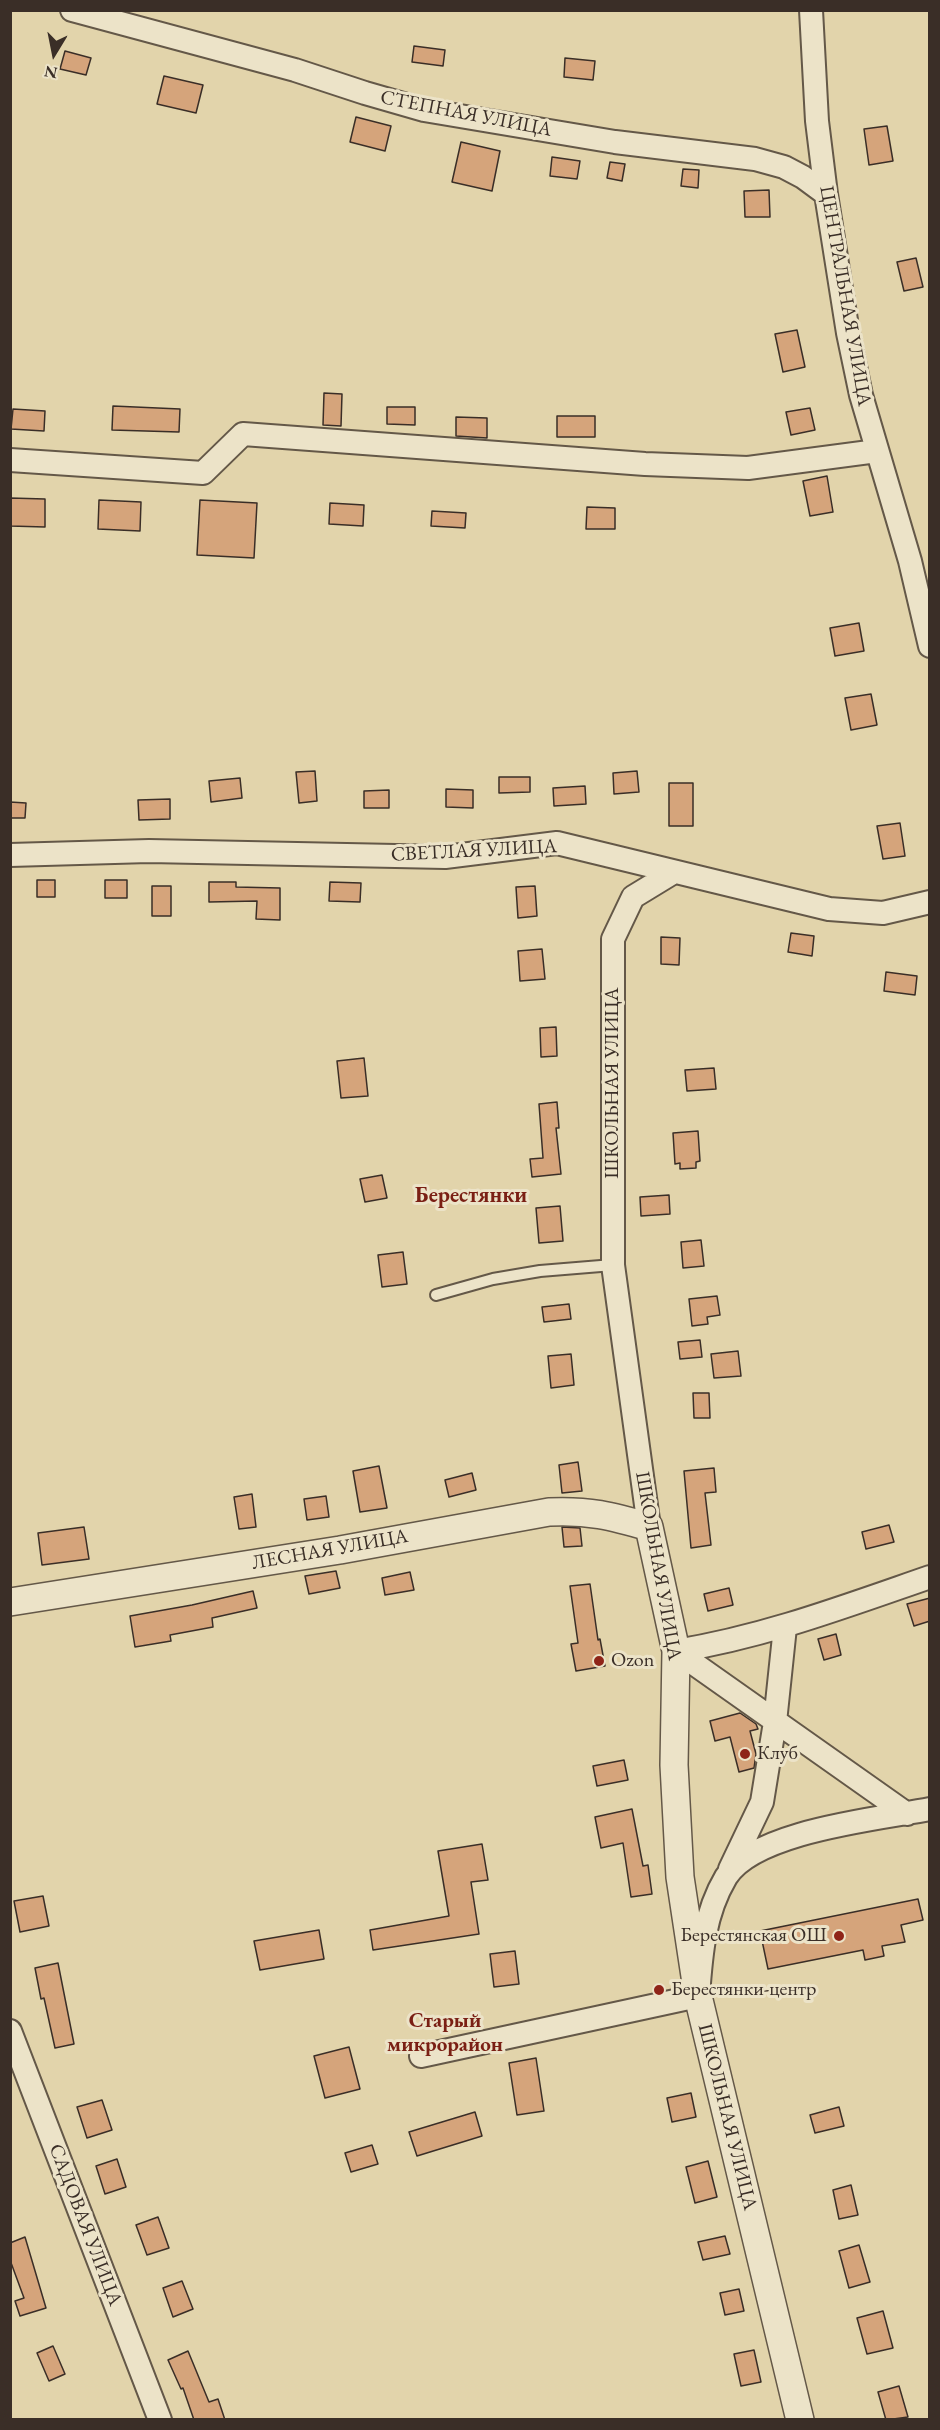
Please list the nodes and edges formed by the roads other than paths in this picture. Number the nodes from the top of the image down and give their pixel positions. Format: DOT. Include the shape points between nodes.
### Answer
graph roads {
  1 [pos="72,10"];
  2 [pos="811,10"];
  3 [pos="826,194"];
  4 [pos="877,451"];
  5 [pos="10,460"];
  6 [pos="930,646"];
  7 [pos="10,855"];
  8 [pos="674,872"];
  9 [pos="930,902"];
  10 [pos="613,1265"];
  11 [pos="436,1295"];
  12 [pos="649,1527"];
  13 [pos="930,1577"];
  14 [pos="10,1602"];
  15 [pos="785,1627"];
  16 [pos="676,1651"];
  17 [pos="776,1722"];
  18 [pos="930,1809"];
  19 [pos="907,1814"];
  20 [pos="728,1875"];
  21 [pos="698,1996"];
  22 [pos="10,2031"];
  23 [pos="421,2056"];
  24 [pos="160,2420"];
  25 [pos="800,2420"];
  1 -- 3 [label="street, СТЕПНАЯ УЛИЦА" via="295,70 424,110 615,142 755,159 784,167"];
  2 -- 3 [label="street, ЦЕНТРАЛЬНАЯ УЛИЦА" via="817,121"];
  3 -- 4 [label="street, ЦЕНТРАЛЬНАЯ УЛИЦА" via="848,333"];
  4 -- 5 [label="street" via="748,468 645,465 243,434 203,473"];
  4 -- 6 [label="street, ЦЕНТРАЛЬНАЯ УЛИЦА"];
  7 -- 8 [label="street, СВЕТЛАЯ УЛИЦА" via="149,850 445,856 557,843"];
  8 -- 9 [label="street, СВЕТЛАЯ УЛИЦА" via="829,909 883,913"];
  8 -- 10 [label="street, ШКОЛЬНАЯ УЛИЦА" via="633,897 613,939"];
  10 -- 11 [label="lane" via="540,1271"];
  10 -- 12 [label="street, ШКОЛЬНАЯ УЛИЦА"];
  12 -- 14 [label="street, ЛЕСНАЯ УЛИЦА" via="603,1513 549,1512 340,1550"];
  12 -- 16 [label="street, ШКОЛЬНАЯ УЛИЦА"];
  13 -- 15 [label="street"];
  15 -- 16 [label="street"];
  15 -- 17 [label="street"];
  16 -- 17 [label="street"];
  16 -- 21 [label="street, ШКОЛЬНАЯ УЛИЦА" via="674,1765 680,1877"];
  17 -- 19 [label="street"];
  17 -- 20 [label="street" via="762,1802"];
  18 -- 19 [label="street"];
  19 -- 20 [label="street" via="810,1832 774,1843 746,1858"];
  20 -- 21 [label="street" via="706,1924"];
  21 -- 23 [label="street"];
  21 -- 25 [label="street, ШКОЛЬНАЯ УЛИЦА"];
  22 -- 24 [label="street, САДОВАЯ УЛИЦА"];
}
